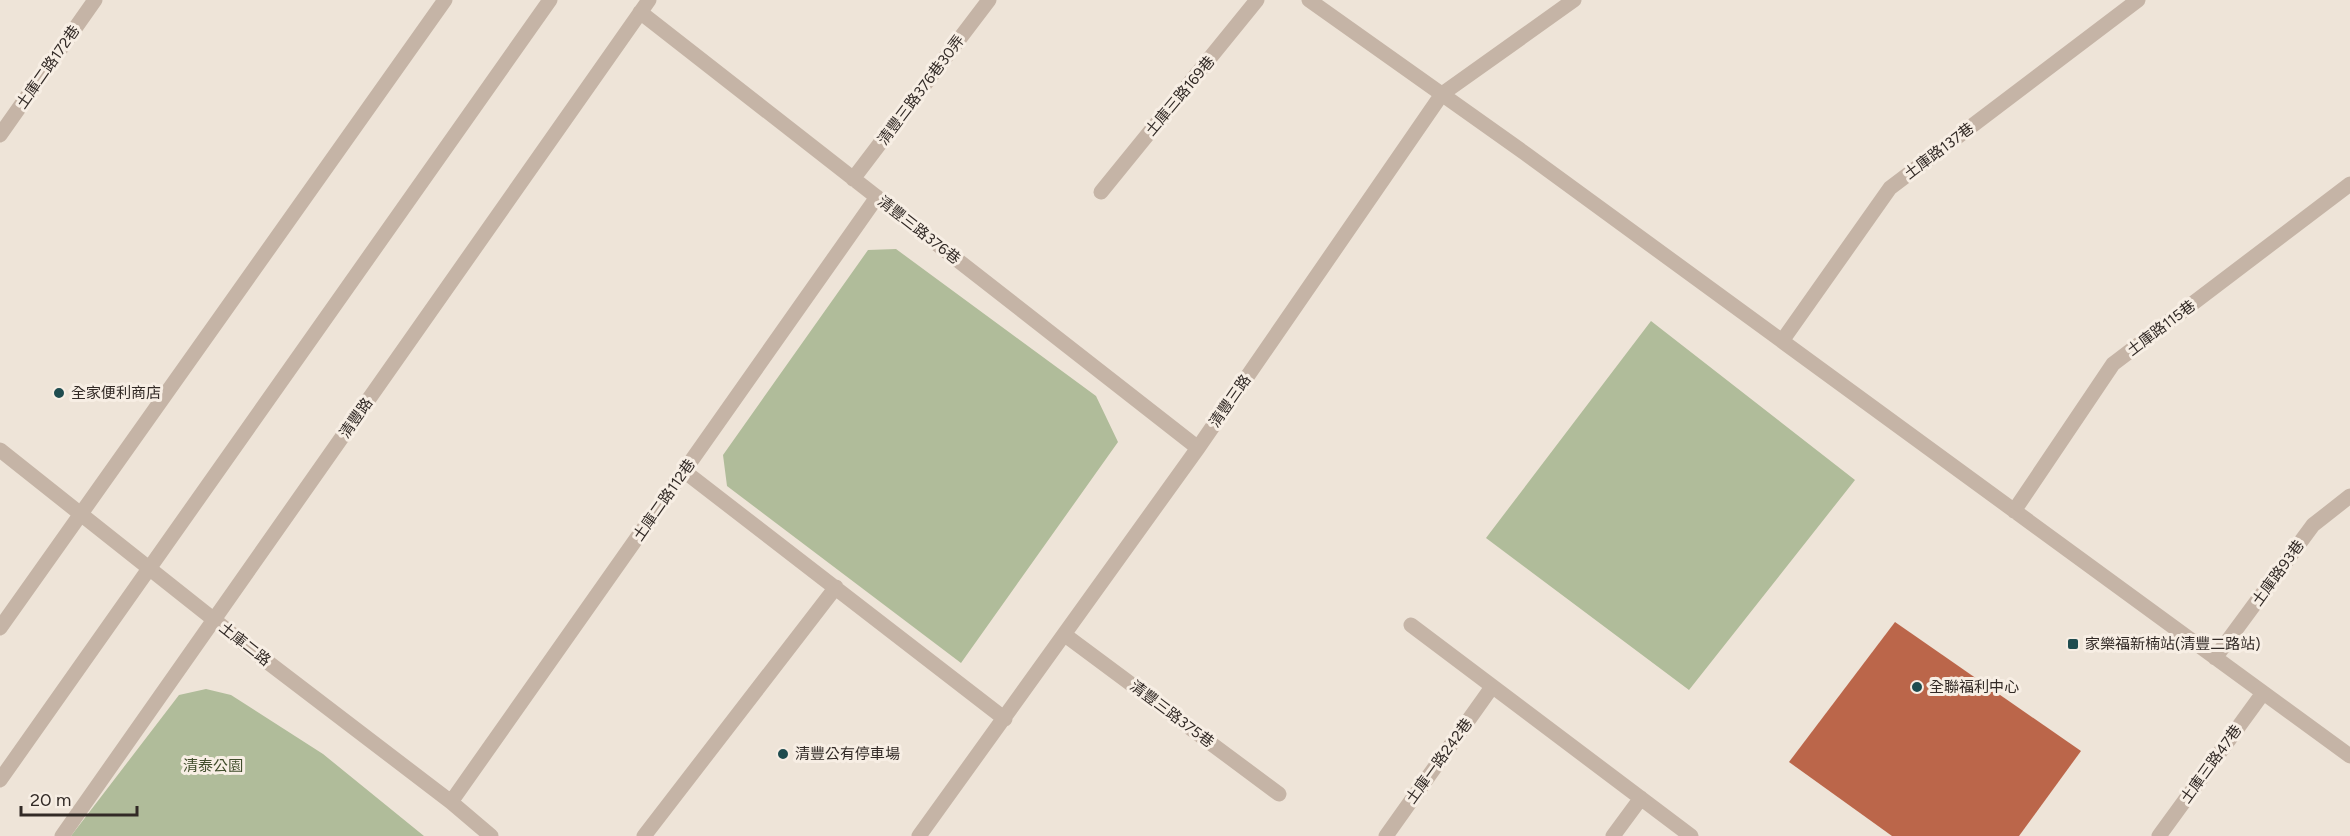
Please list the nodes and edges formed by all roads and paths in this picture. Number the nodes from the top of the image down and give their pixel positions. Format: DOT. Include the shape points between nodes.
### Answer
graph roads {
  1 [pos="95,0"];
  2 [pos="445,0"];
  3 [pos="550,0"];
  4 [pos="988,0"];
  5 [pos="1257,0"];
  6 [pos="1309,0"];
  7 [pos="1574,0"];
  8 [pos="2138,0"];
  9 [pos="644,6"];
  10 [pos="1442,94"];
  11 [pos="0,135"];
  12 [pos="854,179"];
  13 [pos="2350,184"];
  14 [pos="1101,192"];
  15 [pos="877,197"];
  16 [pos="1782,341"];
  17 [pos="1198,448"];
  18 [pos="0,450"];
  19 [pos="684,471"];
  20 [pos="2350,496"];
  21 [pos="2014,511"];
  22 [pos="80,514"];
  23 [pos="149,569"];
  24 [pos="836,587"];
  25 [pos="213,620"];
  26 [pos="1411,625"];
  27 [pos="0,628"];
  28 [pos="1065,635"];
  29 [pos="2215,658"];
  30 [pos="1492,687"];
  31 [pos="2263,693"];
  32 [pos="1005,719"];
  33 [pos="2350,756"];
  34 [pos="0,780"];
  35 [pos="1279,794"];
  36 [pos="1641,798"];
  37 [pos="451,802"];
  38 [pos="62,836"];
  39 [pos="491,836"];
  40 [pos="644,836"];
  41 [pos="919,836"];
  42 [pos="1386,836"];
  43 [pos="1613,836"];
  44 [pos="1691,836"];
  45 [pos="2159,836"];
  1 -- 11 [label="street, 土庫二路172巷"];
  2 -- 22 [label="street"];
  3 -- 23 [label="street"];
  4 -- 12 [label="street, 清豐三路376巷30弄"];
  5 -- 14 [label="street, 土庫三路169巷"];
  6 -- 10 [label="street"];
  7 -- 10 [label="street, 清豐三路"];
  8 -- 16 [label="street, 土庫路137巷" via="1890,188"];
  9 -- 12 [label="street, 清豐三路376巷"];
  9 -- 25 [label="street, 清豐路"];
  10 -- 16 [label="street"];
  10 -- 17 [label="street, 清豐三路"];
  12 -- 15 [label="street, 清豐三路376巷"];
  13 -- 21 [label="street, 土庫路115巷" via="2113,364"];
  15 -- 17 [label="street, 清豐三路376巷"];
  15 -- 19 [label="street, 土庫二路112巷"];
  16 -- 21 [label="street"];
  17 -- 28 [label="street, 清豐三路"];
  18 -- 22 [label="street, 土庫二路"];
  19 -- 24 [label="street"];
  19 -- 37 [label="street, 土庫二路112巷"];
  20 -- 29 [label="street, 土庫路93巷" via="2313,525"];
  21 -- 29 [label="street"];
  22 -- 23 [label="street, 土庫二路"];
  22 -- 27 [label="street"];
  23 -- 25 [label="street, 土庫二路"];
  23 -- 34 [label="street"];
  24 -- 32 [label="street"];
  24 -- 40 [label="street"];
  25 -- 37 [label="street, 土庫二路"];
  25 -- 38 [label="street, 清豐路"];
  26 -- 30 [label="street"];
  28 -- 32 [label="street, 清豐三路"];
  28 -- 35 [label="street, 清豐三路375巷"];
  29 -- 31 [label="street"];
  30 -- 36 [label="street"];
  30 -- 42 [label="street, 土庫一路242巷"];
  31 -- 33 [label="street"];
  31 -- 45 [label="street, 土庫三路47巷"];
  32 -- 41 [label="street, 清豐三路"];
  36 -- 43 [label="street"];
  36 -- 44 [label="street"];
  37 -- 39 [label="street, 土庫二路"];
}
